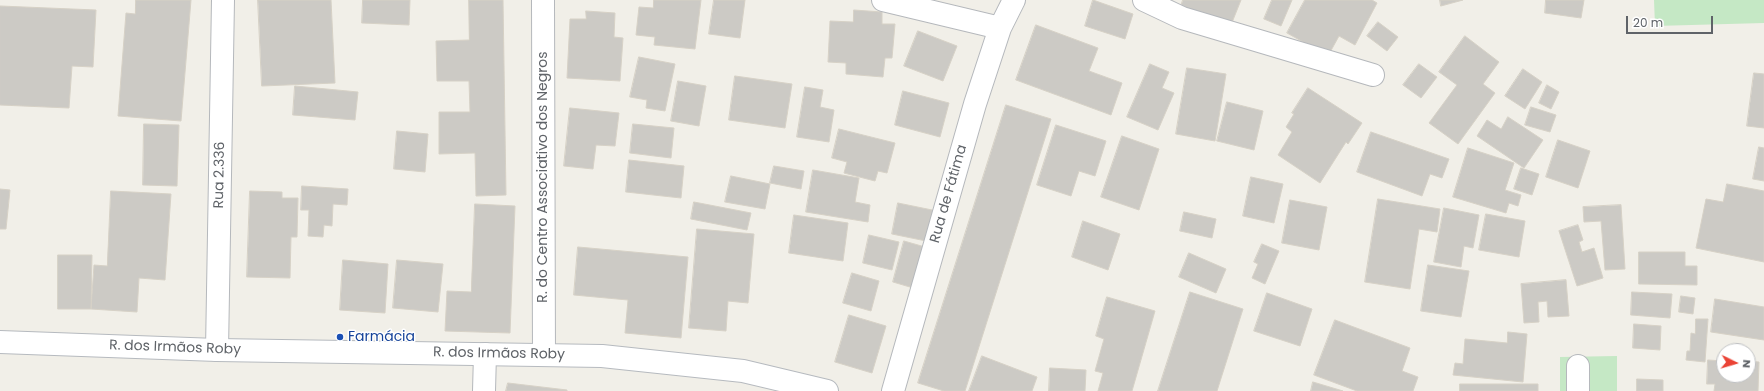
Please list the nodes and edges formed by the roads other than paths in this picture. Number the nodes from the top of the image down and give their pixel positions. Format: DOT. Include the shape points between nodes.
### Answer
graph roads {
  1 [pos="223,0"];
  2 [pos="543,0"];
  3 [pos="883,0"];
  4 [pos="1014,0"];
  5 [pos="1144,0"];
  6 [pos="1000,28"];
  7 [pos="1373,75"];
  8 [pos="0,342"];
  9 [pos="217,350"];
  10 [pos="485,354"];
  11 [pos="544,355"];
  12 [pos="1578,366"];
  13 [pos="484,391"];
  14 [pos="827,391"];
  15 [pos="893,391"];
  16 [pos="1578,391"];
  1 -- 9 [label="street, Rua 2.336"];
  2 -- 11 [label="street, R. do Centro Associativo dos Negros"];
  3 -- 6 [label="street"];
  4 -- 6 [label="street, Rua de Fátima"];
  5 -- 7 [label="street" via="1182,18"];
  6 -- 15 [label="street, Rua de Fátima" via="975,104"];
  8 -- 9 [label="street, R. dos Irmãos Roby"];
  9 -- 10 [label="street, R. dos Irmãos Roby"];
  10 -- 11 [label="street, R. dos Irmãos Roby"];
  10 -- 13 [label="street"];
  11 -- 14 [label="street, R. dos Irmãos Roby" via="602,356 744,371"];
  12 -- 16 [label="street"];
}
